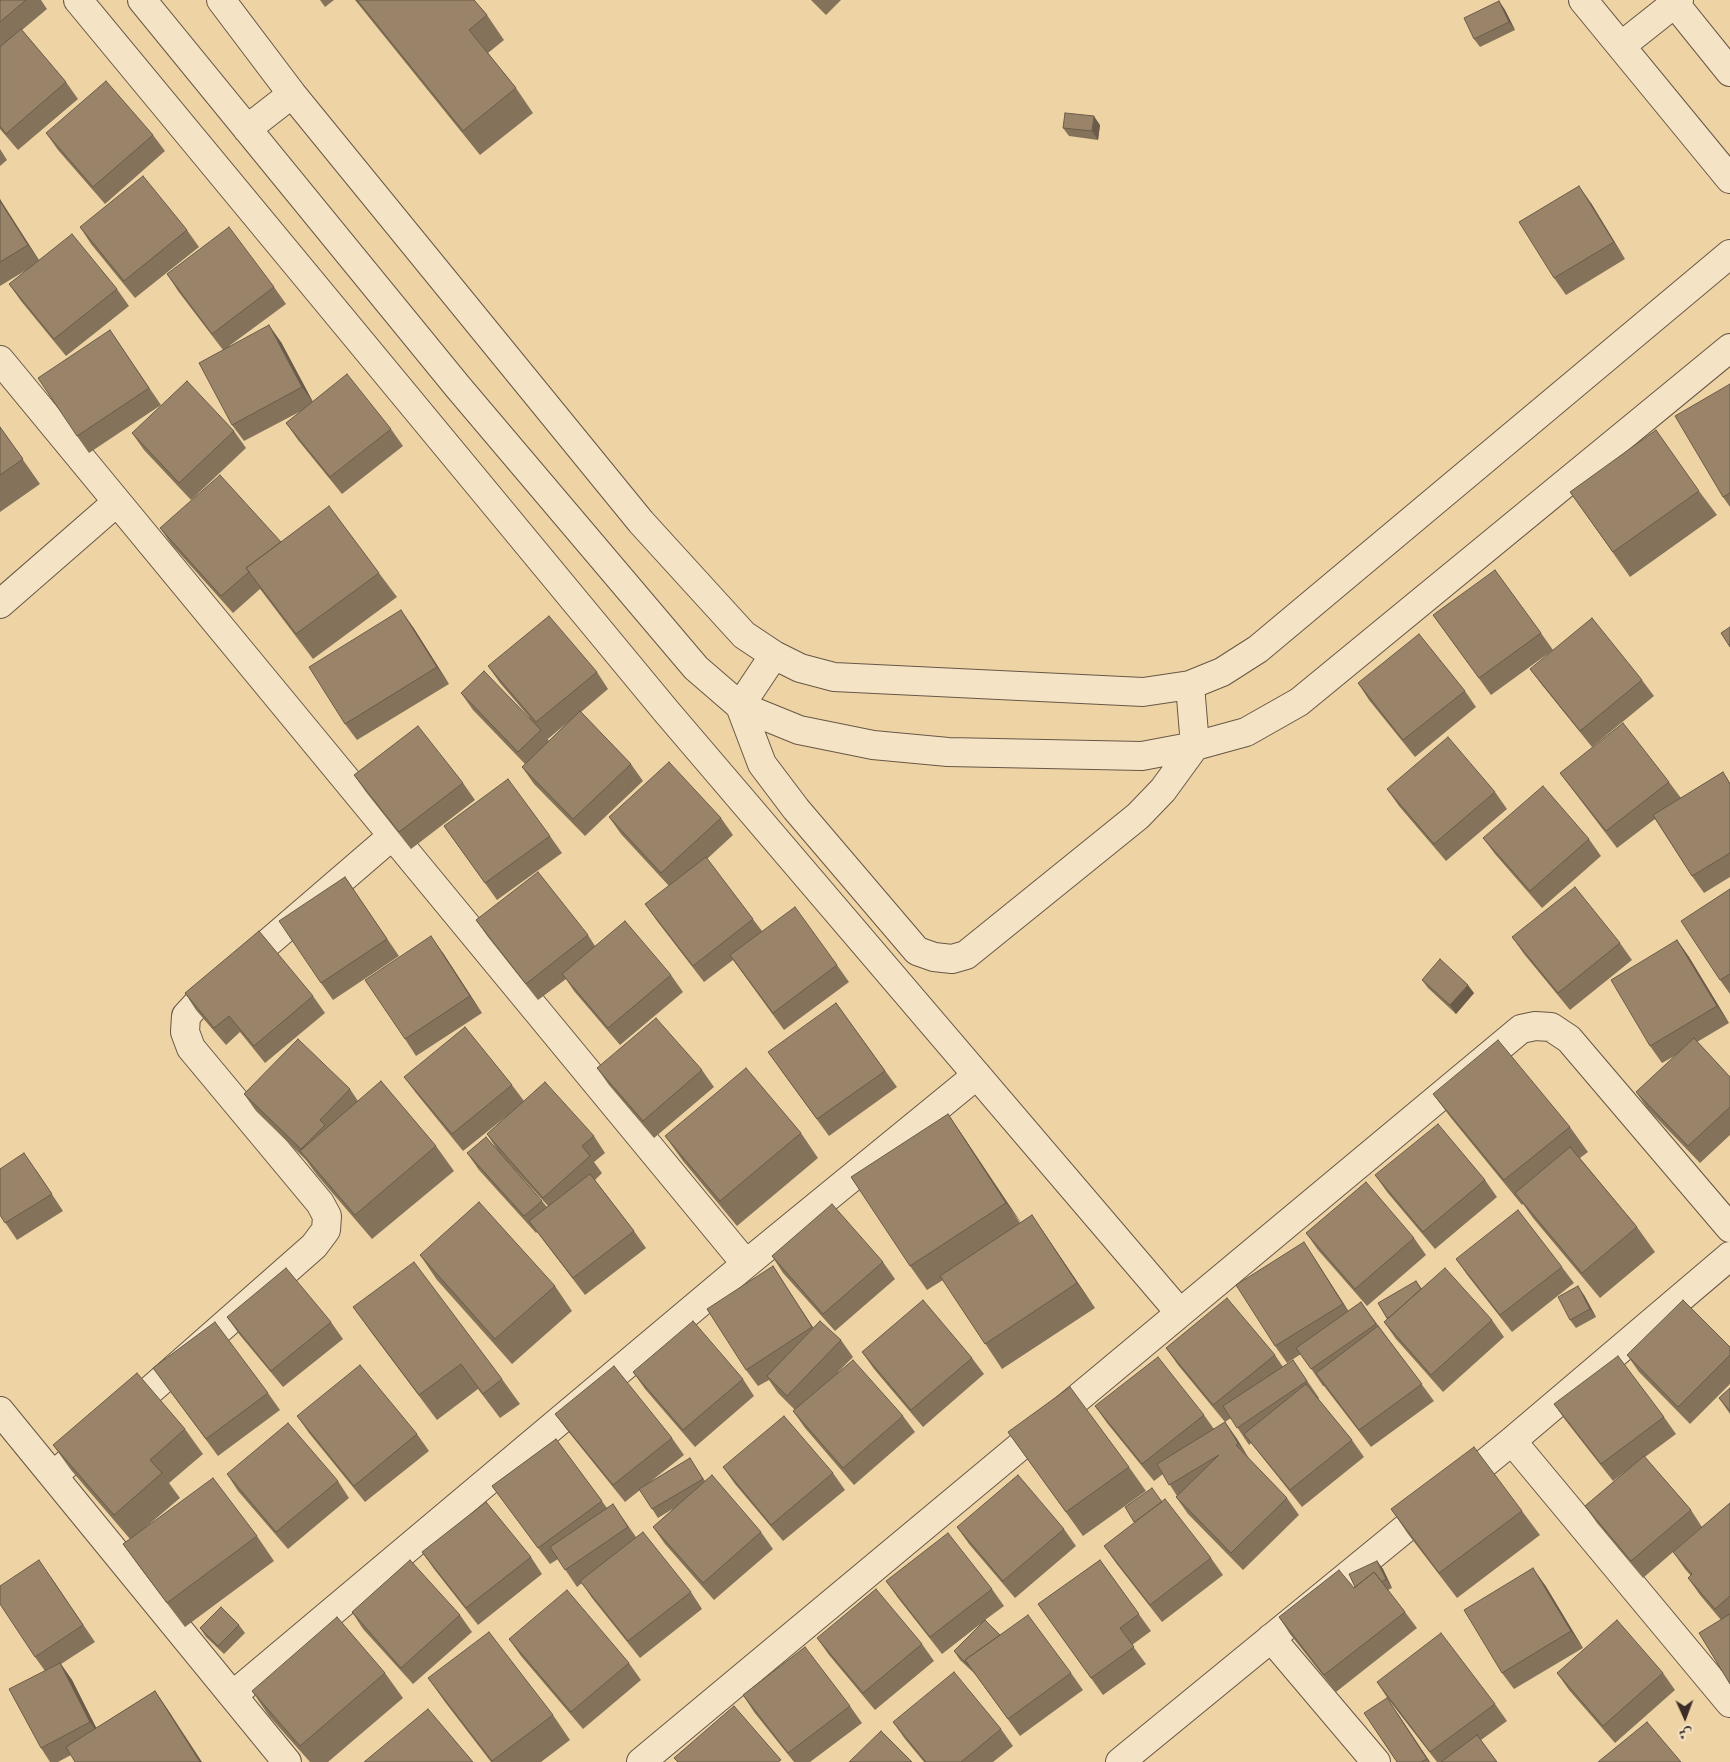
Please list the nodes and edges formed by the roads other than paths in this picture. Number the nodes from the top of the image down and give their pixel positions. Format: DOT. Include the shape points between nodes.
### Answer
graph roads {
  1 [pos="78,0"];
  2 [pos="142,0"];
  3 [pos="221,0"];
  4 [pos="1583,0"];
  5 [pos="1675,1"];
  6 [pos="1621,46"];
  7 [pos="1730,72"];
  8 [pos="292,94"];
  9 [pos="247,129"];
  10 [pos="1730,179"];
  11 [pos="1730,254"];
  12 [pos="1730,348"];
  13 [pos="0,360"];
  14 [pos="117,502"];
  15 [pos="0,604"];
  16 [pos="774,655"];
  17 [pos="1190,685"];
  18 [pos="740,706"];
  19 [pos="1195,746"];
  20 [pos="392,836"];
  21 [pos="977,1075"];
  22 [pos="1730,1228"];
  23 [pos="1730,1256"];
  24 [pos="746,1264"];
  25 [pos="1180,1313"];
  26 [pos="0,1411"];
  27 [pos="1512,1441"];
  28 [pos="54,1475"];
  29 [pos="1271,1638"];
  30 [pos="233,1695"];
  31 [pos="1730,1703"];
  32 [pos="287,1762"];
  33 [pos="641,1762"];
  34 [pos="1120,1762"];
  35 [pos="1376,1762"];
  1 -- 21 [label="street" via="666,711"];
  2 -- 9 [label="street"];
  3 -- 8 [label="street"];
  4 -- 6 [label="street"];
  5 -- 6 [label="street"];
  5 -- 7 [label="street"];
  6 -- 10 [label="street"];
  8 -- 9 [label="street"];
  8 -- 16 [label="street" via="641,522 744,635"];
  9 -- 18 [label="street" via="458,387 696,668"];
  11 -- 17 [label="street" via="1258,649 1222,672"];
  12 -- 19 [label="street" via="1299,702 1246,732"];
  13 -- 14 [label="street"];
  14 -- 15 [label="street"];
  14 -- 20 [label="street"];
  16 -- 17 [label="street" via="800,668 834,677 1143,692"];
  16 -- 18 [label="street"];
  17 -- 19 [label="street"];
  18 -- 19 [label="street" via="799,730 882,746 948,752 1142,756"];
  18 -- 19 [label="street" via="762,764 796,809 917,951 952,959 966,955 1138,816 1163,790"];
  20 -- 24 [label="street"];
  20 -- 28 [label="street" via="186,1016 185,1032 191,1048 320,1203 327,1216 326,1230 314,1246"];
  21 -- 24 [label="street"];
  21 -- 25 [label="street"];
  22 -- 25 [label="street" via="1569,1039 1551,1027 1535,1026 1521,1029"];
  23 -- 27 [label="street"];
  24 -- 30 [label="street"];
  25 -- 33 [label="street"];
  26 -- 28 [label="street"];
  27 -- 29 [label="street"];
  27 -- 31 [label="street"];
  28 -- 30 [label="street"];
  29 -- 34 [label="street"];
  29 -- 35 [label="street"];
  30 -- 32 [label="street"];
}
